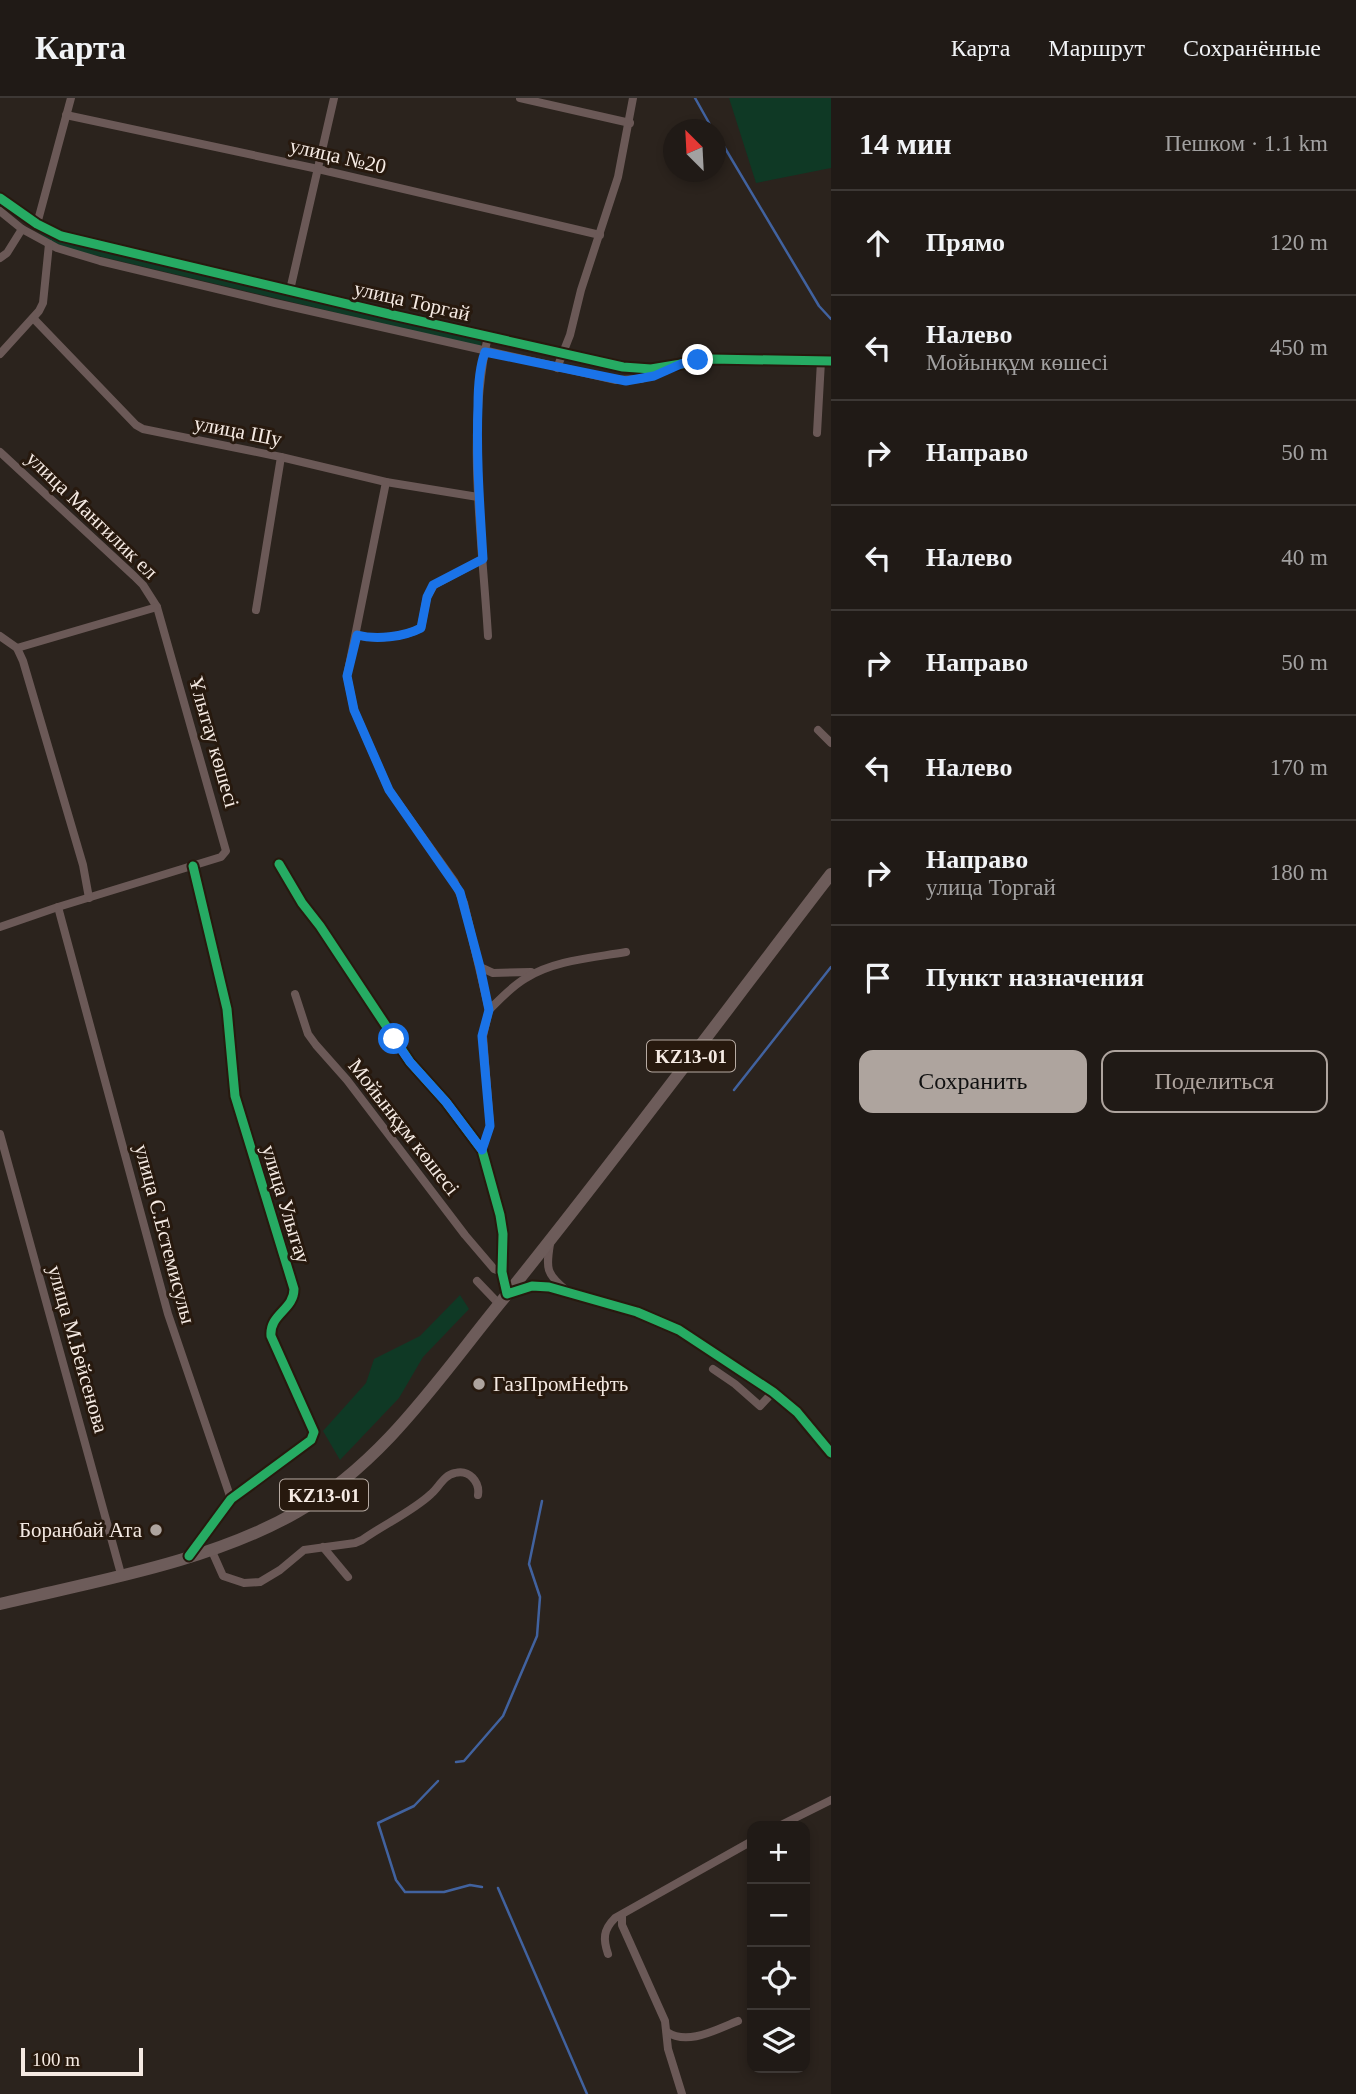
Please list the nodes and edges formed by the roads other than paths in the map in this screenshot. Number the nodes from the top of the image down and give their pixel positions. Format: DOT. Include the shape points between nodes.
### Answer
graph roads {
  1 [pos="71,98"];
  2 [pos="334,98"];
  3 [pos="520,98"];
  4 [pos="634,98"];
  5 [pos="66,114"];
  6 [pos="631,123"];
  7 [pos="318,169"];
  8 [pos="0,198"];
  9 [pos="0,211"];
  10 [pos="37,225"];
  11 [pos="23,229"];
  12 [pos="600,235"];
  13 [pos="49,244"];
  14 [pos="0,258"];
  15 [pos="290,290"];
  16 [pos="34,319"];
  17 [pos="488,336"];
  18 [pos="485,352"];
  19 [pos="562,352"];
  20 [pos="0,354"];
  21 [pos="821,361"];
  22 [pos="831,361"];
  23 [pos="674,367"];
  24 [pos="557,368"];
  25 [pos="817,433"];
  26 [pos="0,452"];
  27 [pos="281,457"];
  28 [pos="386,482"];
  29 [pos="478,497"];
  30 [pos="483,559"];
  31 [pos="157,607"];
  32 [pos="256,610"];
  33 [pos="357,635"];
  34 [pos="0,636"];
  35 [pos="488,636"];
  36 [pos="18,648"];
  37 [pos="818,730"];
  38 [pos="831,743"];
  39 [pos="279,864"];
  40 [pos="193,866"];
  41 [pos="831,874"];
  42 [pos="89,898"];
  43 [pos="58,907"];
  44 [pos="0,927"];
  45 [pos="626,952"];
  46 [pos="480,967"];
  47 [pos="537,972"];
  48 [pos="295,994"];
  49 [pos="489,1010"];
  50 [pos="0,1134"];
  51 [pos="482,1150"];
  52 [pos="551,1238"];
  53 [pos="502,1272"];
  54 [pos="477,1281"];
  55 [pos="568,1292"];
  56 [pos="503,1299"];
  57 [pos="713,1369"];
  58 [pos="773,1392"];
  59 [pos="831,1453"];
  60 [pos="478,1495"];
  61 [pos="231,1499"];
  62 [pos="323,1547"];
  63 [pos="211,1549"];
  64 [pos="189,1556"];
  65 [pos="121,1574"];
  66 [pos="348,1577"];
  67 [pos="0,1604"];
  68 [pos="831,1800"];
  69 [pos="789,1821"];
  70 [pos="747,1844"];
  71 [pos="622,1914"];
  72 [pos="608,1954"];
  73 [pos="738,2021"];
  74 [pos="667,2032"];
  75 [pos="682,2094"];
  1 -- 5 [label="street"];
  2 -- 7 [label="street"];
  3 -- 6 [label="street"];
  4 -- 6 [label="street"];
  5 -- 7 [label="street, улица №20"];
  5 -- 10 [label="street"];
  6 -- 12 [label="street"];
  7 -- 12 [label="street, улица №20"];
  7 -- 15 [label="street"];
  8 -- 10 [label="street, улица Торгай"];
  9 -- 11 [label="street, улица Торгай"];
  10 -- 15 [label="street, улица Торгай" via="61,236"];
  11 -- 13 [label="street, улица Торгай"];
  11 -- 14 [label="street"];
  12 -- 19 [label="street"];
  13 -- 16 [label="street" via="43,303"];
  13 -- 18 [label="street, улица Торгай" via="163,277"];
  15 -- 17 [label="street, улица Торгай"];
  16 -- 20 [label="street"];
  16 -- 27 [label="street, улица Шу" via="143,429"];
  17 -- 18 [label="street"];
  17 -- 19 [label="street, улица Торгай"];
  18 -- 24 [label="street, улица Торгай"];
  18 -- 29 [label="street" via="478,396"];
  19 -- 23 [label="street, улица Торгай" via="635,369"];
  19 -- 24 [label="street"];
  21 -- 22 [label="street, улица Торгай"];
  21 -- 23 [label="street, улица Торгай" via="711,359"];
  21 -- 25 [label="street"];
  23 -- 24 [label="street, улица Торгай" via="626,381"];
  26 -- 31 [label="street, улица Мангилик ел" via="134,576"];
  27 -- 28 [label="street, улица Шу"];
  27 -- 32 [label="street"];
  28 -- 29 [label="street, улица Шу"];
  28 -- 33 [label="street, Мойынқұм көшесі"];
  29 -- 30 [label="street"];
  30 -- 33 [label="street" via="433,585 421,628 387,636"];
  30 -- 35 [label="street"];
  31 -- 36 [label="street"];
  31 -- 40 [label="street, Ұлытау көшесі" via="226,846 221,857"];
  33 -- 46 [label="street, Мойынқұм көшесі" via="347,676 354,710 389,790 460,892"];
  34 -- 36 [label="street"];
  36 -- 42 [label="street"];
  37 -- 38 [label="street"];
  39 -- 51 [label="street" via="410,1062"];
  40 -- 42 [label="street, Ұлытау көшесі"];
  40 -- 61 [label="street, улица Улытау" via="227,1009 235,1096 294,1289 290,1302 271,1324 271,1336 314,1432 311,1440"];
  41 -- 52 [label="highway, KZ13-01"];
  42 -- 43 [label="street, Ұлытау көшесі"];
  43 -- 44 [label="street, Ұлытау көшесі"];
  43 -- 61 [label="street, улица С.Естемисулы" via="167,1314"];
  45 -- 47 [label="street"];
  46 -- 47 [label="street" via="493,973"];
  46 -- 49 [label="street, Мойынқұм көшесі"];
  47 -- 49 [label="street"];
  48 -- 53 [label="street, Мойынқұм көшесі" via="316,1045 465,1235 494,1269"];
  49 -- 51 [label="street, Мойынқұм көшесі" via="482,1036 490,1126"];
  50 -- 65 [label="street, улица М.Бейсенова"];
  51 -- 53 [label="street, Мойынқұм көшесі" via="500,1215"];
  52 -- 55 [label="street" via="548,1271"];
  52 -- 56 [label="highway, KZ13-01"];
  53 -- 56 [label="street, Мойынқұм көшесі"];
  54 -- 56 [label="street"];
  55 -- 56 [label="street" via="525,1287"];
  55 -- 58 [label="street" via="679,1330"];
  56 -- 63 [label="highway, KZ13-01" via="363,1465 295,1514"];
  57 -- 58 [label="street" via="760,1406"];
  58 -- 59 [label="street" via="797,1412"];
  60 -- 62 [label="street" via="474,1478 454,1473 429,1496 362,1540"];
  61 -- 64 [label="street"];
  62 -- 63 [label="street" via="298,1553 260,1582 244,1583 223,1576"];
  62 -- 66 [label="street"];
  63 -- 64 [label="highway, KZ13-01"];
  64 -- 65 [label="highway, KZ13-01"];
  65 -- 67 [label="highway, KZ13-01"];
  68 -- 69 [label="street"];
  70 -- 71 [label="street"];
  71 -- 72 [label="street" via="605,1931"];
  71 -- 74 [label="street" via="622,1925"];
  73 -- 74 [label="street" via="692,2037"];
  74 -- 75 [label="street"];
}
